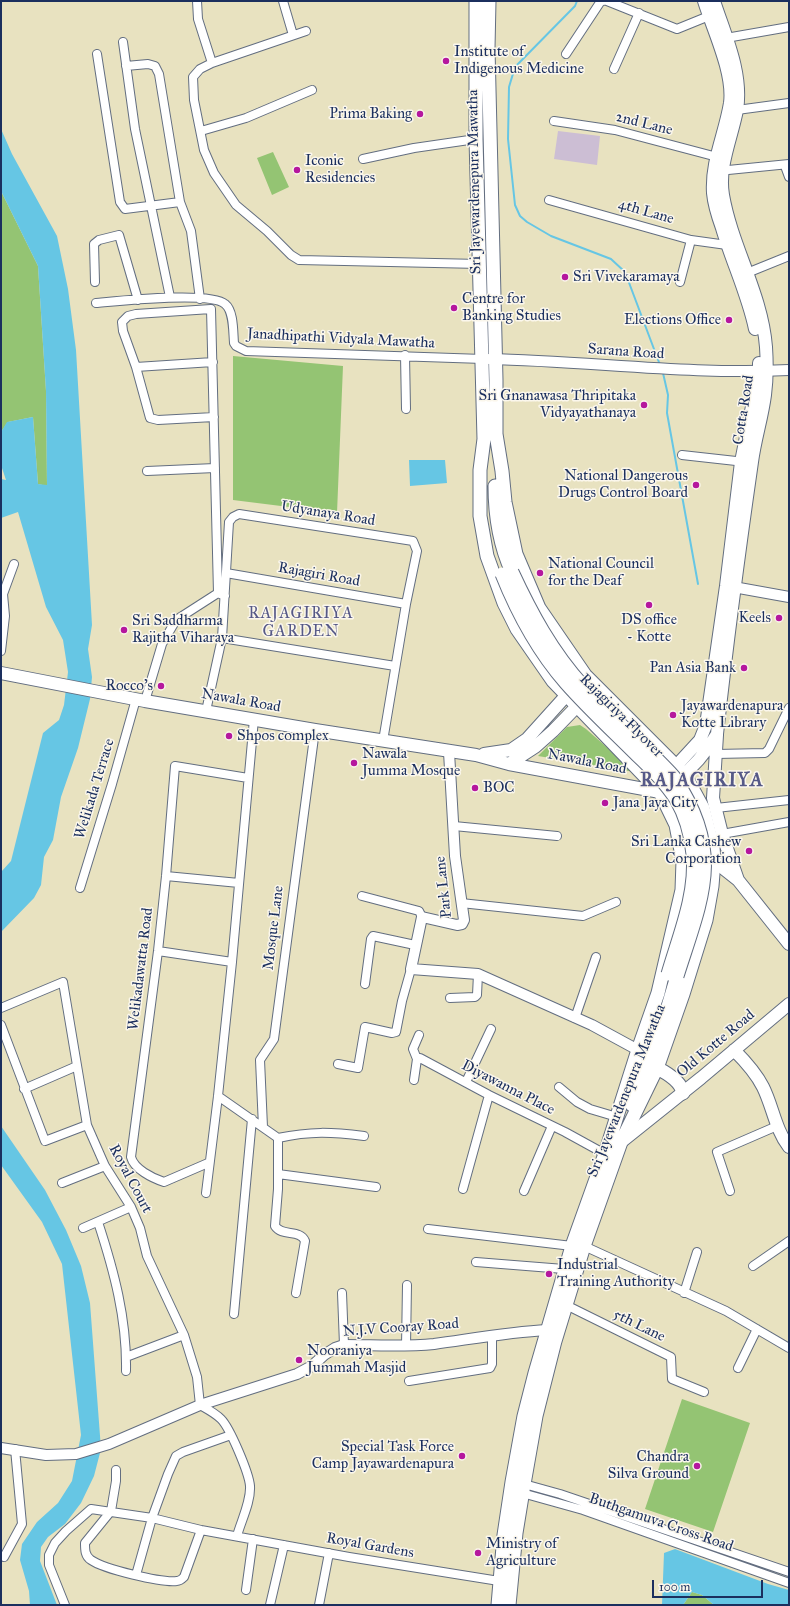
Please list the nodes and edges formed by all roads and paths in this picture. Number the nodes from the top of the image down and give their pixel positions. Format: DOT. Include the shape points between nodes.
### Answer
graph roads {
  1 [pos="197,1"];
  2 [pos="283,1"];
  3 [pos="476,1"];
  4 [pos="489,1"];
  5 [pos="603,1"];
  6 [pos="607,1"];
  7 [pos="704,1"];
  8 [pos="714,1"];
  9 [pos="639,13"];
  10 [pos="709,16"];
  11 [pos="789,27"];
  12 [pos="306,31"];
  13 [pos="293,35"];
  14 [pos="726,38"];
  15 [pos="123,42"];
  16 [pos="97,54"];
  17 [pos="566,54"];
  18 [pos="212,63"];
  19 [pos="126,66"];
  20 [pos="614,69"];
  21 [pos="312,90"];
  22 [pos="789,103"];
  23 [pos="737,110"];
  24 [pos="554,121"];
  25 [pos="201,131"];
  26 [pos="476,139"];
  27 [pos="363,159"];
  28 [pos="720,165"];
  29 [pos="787,165"];
  30 [pos="789,177"];
  31 [pos="549,200"];
  32 [pos="180,202"];
  33 [pos="152,205"];
  34 [pos="691,240"];
  35 [pos="731,243"];
  36 [pos="789,256"];
  37 [pos="480,264"];
  38 [pos="747,273"];
  39 [pos="95,282"];
  40 [pos="680,282"];
  41 [pos="170,297"];
  42 [pos="200,299"];
  43 [pos="138,300"];
  44 [pos="96,304"];
  45 [pos="753,306"];
  46 [pos="405,356"];
  47 [pos="489,359"];
  48 [pos="213,362"];
  49 [pos="136,367"];
  50 [pos="789,370"];
  51 [pos="763,371"];
  52 [pos="406,410"];
  53 [pos="214,417"];
  54 [pos="490,437"];
  55 [pos="682,456"];
  56 [pos="746,462"];
  57 [pos="215,468"];
  58 [pos="147,471"];
  59 [pos="14,564"];
  60 [pos="226,573"];
  61 [pos="731,586"];
  62 [pos="221,594"];
  63 [pos="789,597"];
  64 [pos="406,604"];
  65 [pos="542,614"];
  66 [pos="517,628"];
  67 [pos="222,638"];
  68 [pos="1,651"];
  69 [pos="395,666"];
  70 [pos="1,673"];
  71 [pos="585,675"];
  72 [pos="595,686"];
  73 [pos="566,696"];
  74 [pos="141,700"];
  75 [pos="576,707"];
  76 [pos="789,708"];
  77 [pos="206,711"];
  78 [pos="254,719"];
  79 [pos="704,728"];
  80 [pos="315,730"];
  81 [pos="717,732"];
  82 [pos="383,741"];
  83 [pos="449,752"];
  84 [pos="716,754"];
  85 [pos="476,755"];
  86 [pos="509,764"];
  87 [pos="681,770"];
  88 [pos="248,778"];
  89 [pos="660,792"];
  90 [pos="789,800"];
  91 [pos="715,803"];
  92 [pos="789,822"];
  93 [pos="454,826"];
  94 [pos="722,834"];
  95 [pos="557,836"];
  96 [pos="713,847"];
  97 [pos="714,861"];
  98 [pos="166,876"];
  99 [pos="738,880"];
  100 [pos="239,883"];
  101 [pos="80,888"];
  102 [pos="362,896"];
  103 [pos="616,902"];
  104 [pos="461,903"];
  105 [pos="422,917"];
  106 [pos="789,943"];
  107 [pos="415,945"];
  108 [pos="158,952"];
  109 [pos="596,957"];
  110 [pos="232,962"];
  111 [pos="412,969"];
  112 [pos="478,974"];
  113 [pos="365,984"];
  114 [pos="450,998"];
  115 [pos="789,1004"];
  116 [pos="1,1008"];
  117 [pos="575,1018"];
  118 [pos="1,1025"];
  119 [pos="491,1029"];
  120 [pos="419,1035"];
  121 [pos="638,1050"];
  122 [pos="734,1050"];
  123 [pos="418,1059"];
  124 [pos="338,1064"];
  125 [pos="77,1066"];
  126 [pos="657,1068"];
  127 [pos="414,1080"];
  128 [pos="466,1082"];
  129 [pos="559,1086"];
  130 [pos="24,1089"];
  131 [pos="683,1093"];
  132 [pos="489,1095"];
  133 [pos="218,1096"];
  134 [pos="644,1097"];
  135 [pos="664,1108"];
  136 [pos="617,1117"];
  137 [pos="252,1119"];
  138 [pos="87,1125"];
  139 [pos="552,1126"];
  140 [pos="777,1126"];
  141 [pos="263,1127"];
  142 [pos="364,1136"];
  143 [pos="278,1138"];
  144 [pos="621,1142"];
  145 [pos="789,1147"];
  146 [pos="605,1154"];
  147 [pos="208,1164"];
  148 [pos="105,1166"];
  149 [pos="278,1174"];
  150 [pos="62,1183"];
  151 [pos="376,1187"];
  152 [pos="462,1189"];
  153 [pos="524,1191"];
  154 [pos="730,1191"];
  155 [pos="206,1193"];
  156 [pos="131,1207"];
  157 [pos="98,1222"];
  158 [pos="83,1228"];
  159 [pos="428,1229"];
  160 [pos="789,1241"];
  161 [pos="578,1246"];
  162 [pos="697,1252"];
  163 [pos="476,1262"];
  164 [pos="753,1266"];
  165 [pos="564,1269"];
  166 [pos="407,1285"];
  167 [pos="296,1293"];
  168 [pos="342,1293"];
  169 [pos="684,1293"];
  170 [pos="566,1305"];
  171 [pos="234,1314"];
  172 [pos="757,1329"];
  173 [pos="547,1330"];
  174 [pos="184,1335"];
  175 [pos="492,1336"];
  176 [pos="344,1344"];
  177 [pos="406,1346"];
  178 [pos="789,1348"];
  179 [pos="126,1357"];
  180 [pos="738,1368"];
  181 [pos="126,1371"];
  182 [pos="409,1381"];
  183 [pos="704,1392"];
  184 [pos="200,1405"];
  185 [pos="231,1435"];
  186 [pos="1,1448"];
  187 [pos="15,1449"];
  188 [pos="116,1470"];
  189 [pos="523,1489"];
  190 [pos="111,1511"];
  191 [pos="152,1518"];
  192 [pos="201,1530"];
  193 [pos="237,1536"];
  194 [pos="253,1539"];
  195 [pos="284,1545"];
  196 [pos="329,1553"];
  197 [pos="4,1557"];
  198 [pos="766,1565"];
  199 [pos="789,1572"];
  200 [pos="763,1574"];
  201 [pos="136,1575"];
  202 [pos="499,1581"];
  203 [pos="789,1583"];
  204 [pos="246,1590"];
  205 [pos="65,1605"];
  206 [pos="270,1605"];
  207 [pos="319,1605"];
  208 [pos="498,1605"];
  209 [pos="509,1605"];
  1 -- 18 [label="street" via="198,19"];
  2 -- 13 [label="street"];
  3 -- 26 [label="highway, Sri Jayewardenepura Mawatha"];
  4 -- 47 [label="highway, Sri Jayewardenepura Mawatha"];
  5 -- 17 [label="street"];
  6 -- 9 [label="street"];
  7 -- 10 [label="main road, Cotta Road"];
  8 -- 14 [label="main road, Cotta Road"];
  9 -- 10 [label="street" via="677,29"];
  9 -- 20 [label="street"];
  10 -- 28 [label="main road, Cotta Road" via="726,64 730,94"];
  11 -- 14 [label="street"];
  12 -- 13 [label="street"];
  13 -- 18 [label="street"];
  14 -- 23 [label="main road, Cotta Road" via="737,77"];
  15 -- 19 [label="street"];
  16 -- 33 [label="street" via="120,202 126,209"];
  18 -- 25 [label="street" via="195,73 193,77 194,100"];
  19 -- 32 [label="street" via="148,64 155,66 159,74"];
  19 -- 33 [label="street"];
  21 -- 25 [label="street" via="246,118"];
  22 -- 23 [label="street"];
  23 -- 28 [label="main road, Cotta Road"];
  24 -- 28 [label="street, 2nd Lane" via="615,130"];
  25 -- 37 [label="street" via="204,150 214,174 236,205 299,260"];
  26 -- 27 [label="street"];
  26 -- 37 [label="highway, Sri Jayewardenepura Mawatha"];
  28 -- 29 [label="street"];
  28 -- 35 [label="main road, Cotta Road" via="713,194"];
  29 -- 30 [label="street"];
  31 -- 34 [label="street, 4th Lane"];
  32 -- 33 [label="street"];
  32 -- 42 [label="street" via="191,230"];
  33 -- 41 [label="street"];
  34 -- 35 [label="street, 4th Lane"];
  34 -- 40 [label="street"];
  35 -- 38 [label="main road, Cotta Road"];
  35 -- 45 [label="main road, Cotta Road"];
  36 -- 38 [label="street"];
  37 -- 47 [label="highway, Sri Jayewardenepura Mawatha"];
  38 -- 45 [label="main road, Cotta Road"];
  39 -- 43 [label="street" via="94,244 99,240 119,235"];
  41 -- 42 [label="street, Janadhipathi Vidyala Mawatha"];
  41 -- 43 [label="street, Janadhipathi Vidyala Mawatha"];
  42 -- 46 [label="street, Janadhipathi Vidyala Mawatha" via="218,300 226,304 234,342 246,351"];
  43 -- 44 [label="street, Janadhipathi Vidyala Mawatha"];
  45 -- 51 [label="main road, Cotta Road" via="766,345"];
  46 -- 47 [label="street, Janadhipathi Vidyala Mawatha"];
  46 -- 52 [label="street"];
  47 -- 51 [label="street, Sarana Road" via="673,370"];
  47 -- 54 [label="highway, Sri Jayewardenepura Mawatha"];
  48 -- 49 [label="street"];
  48 -- 49 [label="street" via="211,309 155,312 128,316 122,322"];
  48 -- 53 [label="street"];
  49 -- 53 [label="street" via="150,418 158,420"];
  50 -- 51 [label="street, Sarana Road"];
  51 -- 56 [label="main road, Cotta Road" via="765,394"];
  53 -- 57 [label="street"];
  54 -- 65 [label="highway, Sri Jayewardenepura Mawatha" via="502,471 505,502 516,554"];
  54 -- 66 [label="highway, Sri Jayewardenepura Mawatha" via="480,470 482,531 498,589"];
  54 -- 144 [label="highway, Rajagiriya Flyover, bridge" via="498,526 508,564 529,609 552,648 583,687 674,777 698,821 704,846 705,880 699,908"];
  54 -- 146 [label="highway, Rajagiriya Flyover, bridge" via="487,506 492,539 502,574 520,616 536,643 566,683 663,781 682,812 691,840 693,865 690,899 635,1080"];
  55 -- 56 [label="street"];
  56 -- 61 [label="main road, Cotta Road"];
  57 -- 58 [label="street"];
  57 -- 62 [label="street"];
  59 -- 68 [label="street" via="3,594 5,616"];
  60 -- 62 [label="street, Udyanaya Road"];
  60 -- 64 [label="street, Rajagiri Road"];
  60 -- 64 [label="street, Udyanaya Road" via="229,522 239,514 413,541 417,551"];
  61 -- 63 [label="street"];
  61 -- 79 [label="main road, Cotta Road"];
  61 -- 81 [label="main road, Cotta Road"];
  62 -- 67 [label="street, Udyanaya Road"];
  62 -- 74 [label="street, Welikada Terrace" via="176,620 162,644"];
  64 -- 69 [label="street, Udyanaya Road"];
  65 -- 66 [label="highway" via="555,648 550,655 543,655"];
  65 -- 71 [label="highway, Sri Jayewardenepura Mawatha"];
  66 -- 73 [label="highway, Sri Jayewardenepura Mawatha" via="553,682"];
  67 -- 69 [label="street"];
  67 -- 77 [label="street, Udyanaya Road"];
  69 -- 82 [label="street, Udyanaya Road"];
  70 -- 74 [label="main road, Nawala Road"];
  71 -- 72 [label="highway, Sri Jayewardenepura Mawatha"];
  71 -- 73 [label="main road, Nawala Road"];
  72 -- 75 [label="main road, Nawala Road"];
  72 -- 87 [label="highway, Sri Jayewardenepura Mawatha"];
  73 -- 75 [label="highway, Sri Jayewardenepura Mawatha"];
  73 -- 85 [label="main road, Nawala Road" via="527,740 511,750"];
  74 -- 77 [label="main road, Nawala Road"];
  74 -- 101 [label="street, Welikada Terrace"];
  75 -- 86 [label="main road, Nawala Road" via="535,747"];
  75 -- 89 [label="highway, Sri Jayewardenepura Mawatha"];
  76 -- 84 [label="street" via="765,753"];
  77 -- 78 [label="main road, Nawala Road"];
  78 -- 80 [label="main road, Nawala Road"];
  78 -- 88 [label="street"];
  79 -- 81 [label="main road"];
  79 -- 87 [label="main road, Cotta Road" via="700,740"];
  80 -- 82 [label="main road, Nawala Road"];
  80 -- 141 [label="street, Mosque Lane" via="274,1038 260,1060"];
  81 -- 84 [label="main road"];
  81 -- 87 [label="main road, Cotta Road" via="710,746"];
  82 -- 83 [label="main road, Nawala Road"];
  83 -- 85 [label="main road, Nawala Road"];
  83 -- 93 [label="street, Park Lane"];
  84 -- 91 [label="main road"];
  85 -- 86 [label="main road, Nawala Road"];
  86 -- 89 [label="main road, Nawala Road"];
  87 -- 89 [label="main road"];
  87 -- 96 [label="highway, Sri Jayewardenepura Mawatha" via="703,808"];
  88 -- 98 [label="street, Welikadawatta Road" via="175,766"];
  88 -- 100 [label="street"];
  89 -- 121 [label="highway, Sri Jayewardenepura Mawatha" via="676,825 683,861 682,890 658,993"];
  90 -- 91 [label="street"];
  91 -- 94 [label="main road"];
  91 -- 96 [label="main road"];
  92 -- 94 [label="street"];
  93 -- 95 [label="street"];
  93 -- 104 [label="street, Park Lane"];
  94 -- 99 [label="main road"];
  96 -- 97 [label="highway, Sri Jayewardenepura Mawatha"];
  97 -- 99 [label="main road"];
  97 -- 126 [label="highway, Sri Jayewardenepura Mawatha" via="706,920 684,994"];
  98 -- 100 [label="street"];
  98 -- 108 [label="street, Welikadawatta Road"];
  99 -- 106 [label="main road"];
  100 -- 110 [label="street"];
  102 -- 105 [label="street" via="418,911"];
  103 -- 104 [label="street" via="583,916"];
  104 -- 105 [label="street, Park Lane" via="464,920 462,924"];
  105 -- 107 [label="street, Park Lane"];
  107 -- 111 [label="street, Park Lane"];
  107 -- 113 [label="street" via="373,936"];
  108 -- 110 [label="street"];
  108 -- 147 [label="street, Welikadawatta Road" via="131,1157 137,1167 164,1182"];
  109 -- 117 [label="street"];
  110 -- 133 [label="street"];
  111 -- 112 [label="street"];
  111 -- 124 [label="street, Park Lane" via="396,1032 364,1027 358,1068"];
  112 -- 114 [label="street" via="475,997"];
  112 -- 117 [label="street"];
  115 -- 122 [label="main road, Old Kotte Road"];
  116 -- 125 [label="street, Royal Court" via="63,982"];
  117 -- 121 [label="street"];
  118 -- 130 [label="street"];
  119 -- 128 [label="street"];
  120 -- 123 [label="street" via="414,1049"];
  121 -- 136 [label="highway, Sri Jayewardenepura Mawatha"];
  122 -- 131 [label="main road, Old Kotte Road"];
  122 -- 140 [label="main road" via="764,1088"];
  123 -- 127 [label="street"];
  123 -- 128 [label="street, Diyawanna Place"];
  125 -- 130 [label="street"];
  125 -- 138 [label="street, Royal Court"];
  126 -- 131 [label="highway" via="677,1081"];
  126 -- 134 [label="highway, Sri Jayewardenepura Mawatha"];
  128 -- 132 [label="street, Diyawanna Place"];
  129 -- 136 [label="street" via="577,1102 590,1109"];
  130 -- 138 [label="street" via="44,1141"];
  131 -- 135 [label="main road, Old Kotte Road"];
  132 -- 139 [label="street, Diyawanna Place"];
  132 -- 152 [label="street"];
  133 -- 137 [label="street"];
  133 -- 147 [label="street"];
  134 -- 135 [label="main road" via="648,1108"];
  134 -- 144 [label="highway, Sri Jayewardenepura Mawatha"];
  135 -- 144 [label="main road, Old Kotte Road"];
  136 -- 146 [label="highway, Sri Jayewardenepura Mawatha"];
  137 -- 141 [label="street"];
  137 -- 171 [label="street"];
  138 -- 148 [label="street, Royal Court"];
  139 -- 146 [label="street, Diyawanna Place"];
  139 -- 153 [label="street"];
  140 -- 145 [label="main road"];
  140 -- 154 [label="street" via="717,1152"];
  141 -- 143 [label="street"];
  142 -- 143 [label="street" via="330,1132 300,1133"];
  143 -- 149 [label="street"];
  144 -- 161 [label="highway, Sri Jayewardenepura Mawatha"];
  146 -- 161 [label="highway, Sri Jayewardenepura Mawatha"];
  147 -- 155 [label="street"];
  148 -- 150 [label="street"];
  148 -- 156 [label="street, Royal Court"];
  149 -- 151 [label="street"];
  149 -- 167 [label="street" via="275,1226 281,1232 300,1235 304,1240"];
  156 -- 157 [label="street"];
  156 -- 174 [label="street, Royal Court" via="140,1228 147,1256"];
  157 -- 158 [label="street"];
  157 -- 179 [label="street" via="119,1292"];
  159 -- 161 [label="street"];
  160 -- 164 [label="street"];
  161 -- 165 [label="highway, Sri Jayewardenepura Mawatha"];
  161 -- 169 [label="street"];
  161 -- 170 [label="highway, Sri Jayewardenepura Mawatha"];
  162 -- 169 [label="street"];
  163 -- 165 [label="street"];
  165 -- 173 [label="highway, Sri Jayewardenepura Mawatha"];
  166 -- 177 [label="street"];
  168 -- 176 [label="street"];
  169 -- 172 [label="street" via="726,1311"];
  170 -- 183 [label="street, 5th Lane" via="671,1357 672,1379"];
  170 -- 189 [label="highway, Sri Jayewardenepura Mawatha" via="536,1416"];
  172 -- 178 [label="street"];
  172 -- 180 [label="street"];
  173 -- 175 [label="street, N.J.V Cooray Road"];
  173 -- 202 [label="highway, Sri Jayewardenepura Mawatha" via="524,1416"];
  174 -- 179 [label="street"];
  174 -- 184 [label="street, Royal Court" via="198,1377"];
  175 -- 177 [label="street, N.J.V Cooray Road"];
  175 -- 182 [label="street" via="490,1368"];
  176 -- 177 [label="street, N.J.V Cooray Road"];
  176 -- 184 [label="street, N.J.V Cooray Road" via="297,1374"];
  179 -- 181 [label="street"];
  184 -- 185 [label="street" via="222,1419"];
  184 -- 187 [label="street, N.J.V Cooray Road" via="108,1444 76,1454 46,1455"];
  185 -- 191 [label="street" via="176,1456"];
  185 -- 193 [label="street" via="250,1486"];
  186 -- 187 [label="street, N.J.V Cooray Road"];
  187 -- 197 [label="street" via="22,1524"];
  188 -- 190 [label="street"];
  189 -- 198 [label="street, Buthgamuva Cross Road" via="560,1494"];
  189 -- 200 [label="street, Buthgamuva Cross Road"];
  189 -- 209 [label="highway, Sri Jayewardenepura Mawatha"];
  190 -- 191 [label="street, Royal Gardens"];
  190 -- 201 [label="street" via="85,1543 86,1553 90,1560 101,1565"];
  190 -- 205 [label="street, Royal Gardens" via="91,1509 86,1512 55,1543 48,1555 49,1565"];
  191 -- 192 [label="street, Royal Gardens"];
  191 -- 201 [label="street"];
  192 -- 193 [label="street, Royal Gardens"];
  192 -- 201 [label="street" via="184,1577 179,1581"];
  193 -- 194 [label="street, Royal Gardens"];
  194 -- 195 [label="street, Royal Gardens"];
  194 -- 204 [label="street"];
  195 -- 196 [label="street, Royal Gardens"];
  195 -- 206 [label="street"];
  196 -- 202 [label="street, Royal Gardens"];
  196 -- 207 [label="street"];
  198 -- 199 [label="street, Buthgamuva Cross Road"];
  198 -- 200 [label="street"];
  200 -- 203 [label="street, Buthgamuva Cross Road"];
  202 -- 208 [label="highway, Sri Jayewardenepura Mawatha"];
}
